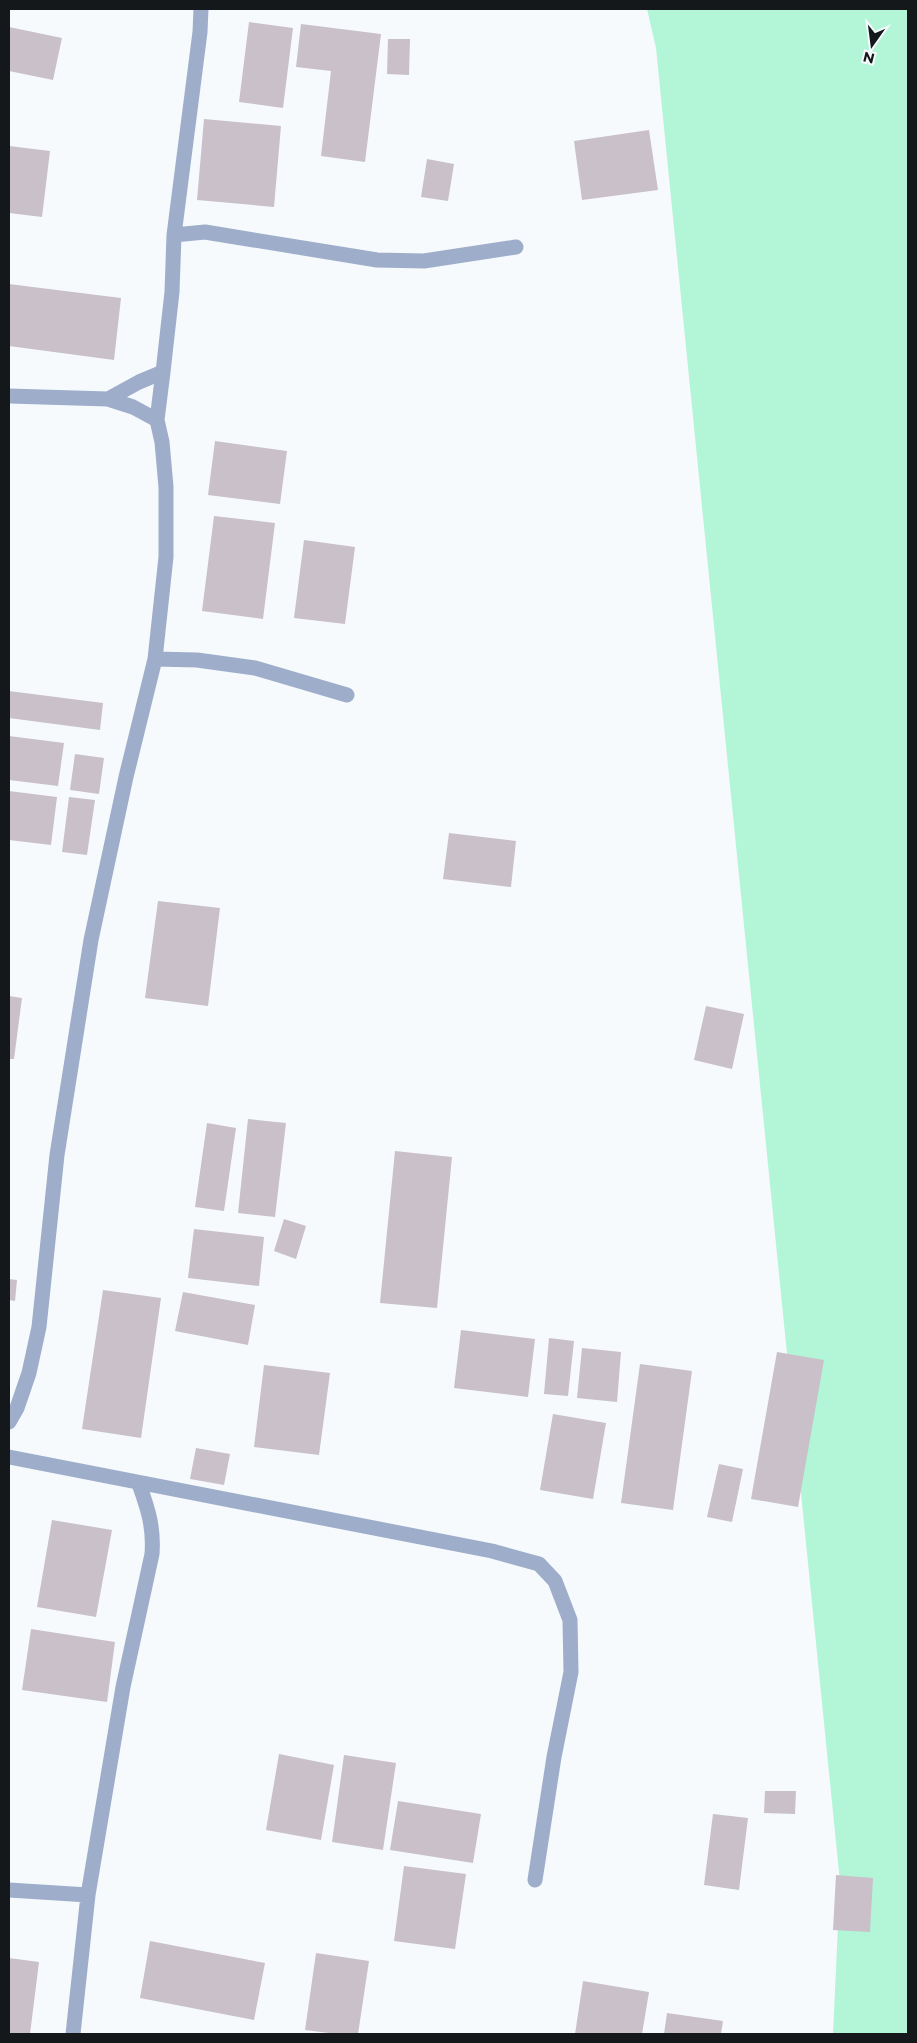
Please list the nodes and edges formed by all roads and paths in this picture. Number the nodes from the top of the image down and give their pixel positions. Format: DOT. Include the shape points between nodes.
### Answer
graph roads {
  1 [pos="201,9"];
  2 [pos="174,235"];
  3 [pos="516,246"];
  4 [pos="163,372"];
  5 [pos="9,396"];
  6 [pos="108,398"];
  7 [pos="157,420"];
  8 [pos="155,659"];
  9 [pos="347,694"];
  10 [pos="9,1422"];
  11 [pos="9,1457"];
  12 [pos="140,1484"];
  13 [pos="535,1880"];
  14 [pos="9,1890"];
  15 [pos="88,1895"];
  16 [pos="73,2034"];
  1 -- 2 [label="street"];
  2 -- 3 [label="street" via="205,232 376,260 424,261"];
  2 -- 4 [label="street" via="172,292"];
  4 -- 6 [label="street"];
  4 -- 7 [label="street"];
  5 -- 6 [label="street"];
  6 -- 7 [label="street"];
  7 -- 8 [label="street" via="166,487 166,557"];
  8 -- 9 [label="street" via="197,660 255,668"];
  8 -- 10 [label="street" via="90,940 57,1155 39,1327 29,1373"];
  11 -- 12 [label="street"];
  12 -- 13 [label="street" via="492,1551 539,1564 555,1581 570,1620 571,1672"];
  12 -- 15 [label="street" via="154,1535 152,1554 123,1686"];
  14 -- 15 [label="street"];
  15 -- 16 [label="street"];
}
